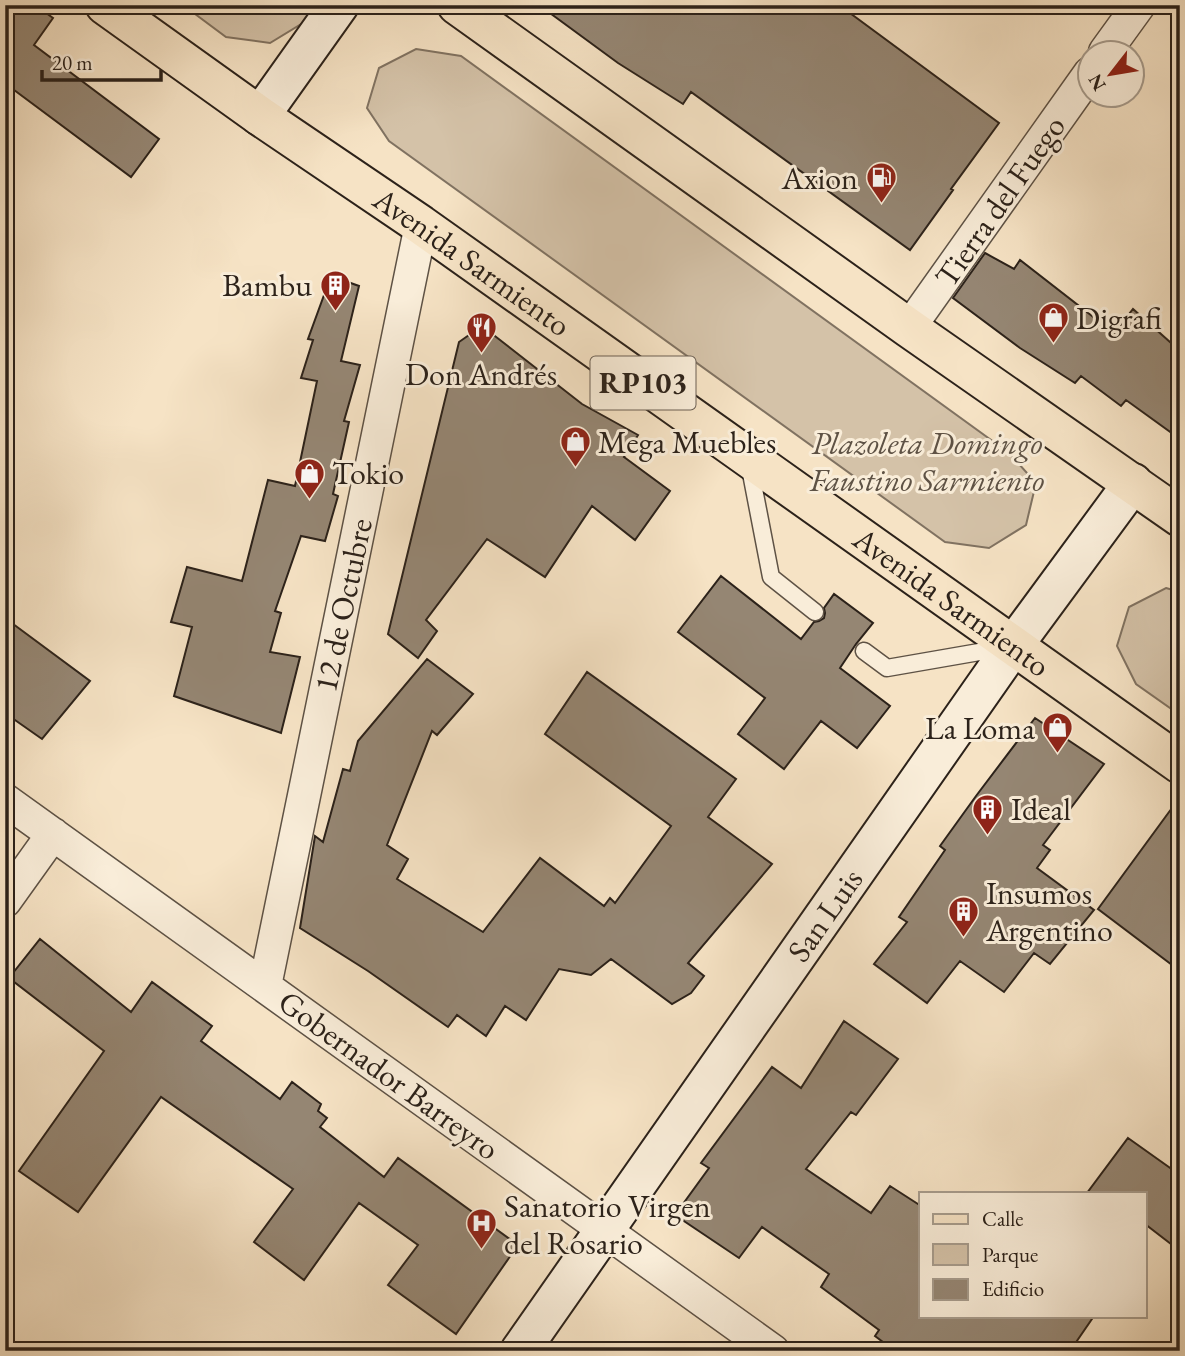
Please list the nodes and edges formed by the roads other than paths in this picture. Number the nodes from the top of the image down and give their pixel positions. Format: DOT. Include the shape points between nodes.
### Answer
graph roads {
  1 [pos="105,5"];
  2 [pos="339,5"];
  3 [pos="457,5"];
  4 [pos="1139,5"];
  5 [pos="1115,38"];
  6 [pos="1076,93"];
  7 [pos="260,116"];
  8 [pos="421,225"];
  9 [pos="909,328"];
  10 [pos="748,458"];
  11 [pos="1133,483"];
  12 [pos="1180,516"];
  13 [pos="814,612"];
  14 [pos="1013,646"];
  15 [pos="864,651"];
  16 [pos="1180,764"];
  17 [pos="5,800"];
  18 [pos="53,834"];
  19 [pos="5,901"];
  20 [pos="265,986"];
  21 [pos="605,1230"];
  22 [pos="520,1351"];
  23 [pos="773,1351"];
  1 -- 7 [label="main road, Avenida Sarmiento / RP103"];
  2 -- 7 [label="main road"];
  3 -- 9 [label="main road"];
  4 -- 5 [label="street"];
  6 -- 9 [label="street, Tierra del Fuego"];
  7 -- 8 [label="main road, Avenida Sarmiento / RP103"];
  8 -- 10 [label="main road, Avenida Sarmiento / RP103"];
  8 -- 20 [label="street, 12 de Octubre"];
  9 -- 11 [label="main road"];
  10 -- 13 [label="lane" via="771,577"];
  10 -- 14 [label="main road, Avenida Sarmiento / RP103"];
  11 -- 12 [label="main road"];
  11 -- 14 [label="main road, San Luis"];
  14 -- 15 [label="lane" via="887,668"];
  14 -- 16 [label="main road, Avenida Sarmiento / RP103"];
  14 -- 21 [label="main road, San Luis"];
  17 -- 18 [label="street, Gobernador Barreyro"];
  18 -- 19 [label="street"];
  18 -- 20 [label="street, Gobernador Barreyro"];
  20 -- 21 [label="street, Gobernador Barreyro"];
  21 -- 22 [label="main road, San Luis"];
  21 -- 23 [label="street, Gobernador Barreyro"];
}
